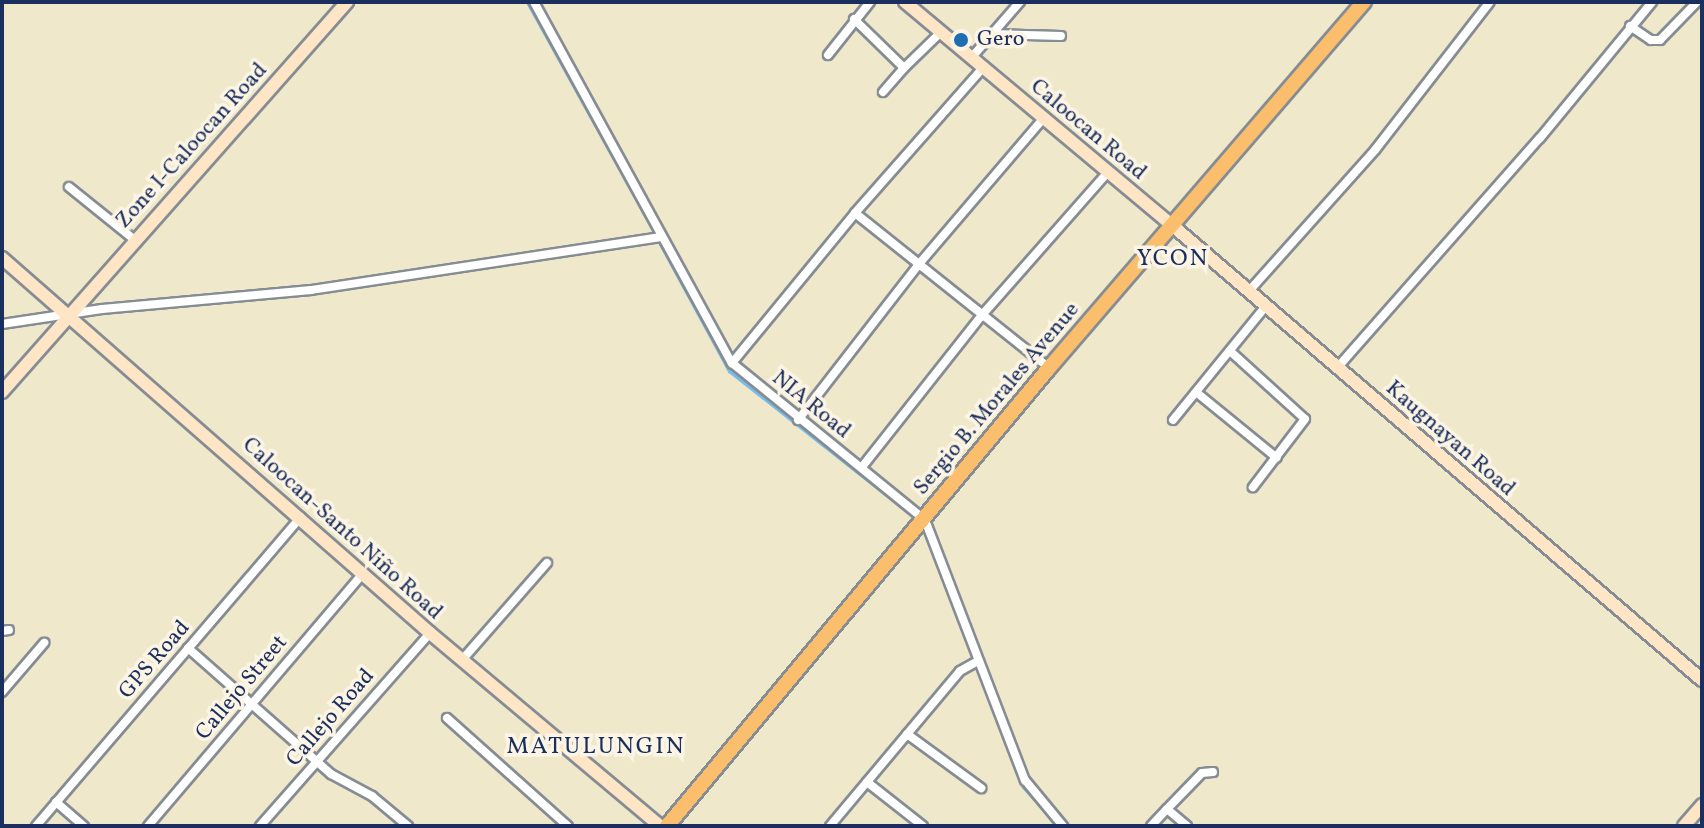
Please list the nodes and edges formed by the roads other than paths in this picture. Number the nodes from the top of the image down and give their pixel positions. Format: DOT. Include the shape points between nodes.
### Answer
graph roads {
  1 [pos="347,2"];
  2 [pos="534,2"];
  3 [pos="870,2"];
  4 [pos="905,2"];
  5 [pos="1020,2"];
  6 [pos="1364,2"];
  7 [pos="1490,2"];
  8 [pos="1652,2"];
  9 [pos="1697,2"];
  10 [pos="854,19"];
  11 [pos="1630,26"];
  12 [pos="941,32"];
  13 [pos="991,34"];
  14 [pos="1061,36"];
  15 [pos="828,55"];
  16 [pos="972,57"];
  17 [pos="904,68"];
  18 [pos="982,69"];
  19 [pos="883,92"];
  20 [pos="1043,119"];
  21 [pos="1107,173"];
  22 [pos="69,187"];
  23 [pos="855,213"];
  24 [pos="1173,226"];
  25 [pos="662,237"];
  26 [pos="135,240"];
  27 [pos="2,258"];
  28 [pos="919,264"];
  29 [pos="1249,291"];
  30 [pos="1266,306"];
  31 [pos="982,315"];
  32 [pos="67,316"];
  33 [pos="2,324"];
  34 [pos="1230,351"];
  35 [pos="732,363"];
  36 [pos="1049,368"];
  37 [pos="1337,368"];
  38 [pos="2,392"];
  39 [pos="1196,392"];
  40 [pos="798,420"];
  41 [pos="1173,420"];
  42 [pos="1277,458"];
  43 [pos="862,467"];
  44 [pos="1253,487"];
  45 [pos="301,517"];
  46 [pos="925,520"];
  47 [pos="547,563"];
  48 [pos="363,573"];
  49 [pos="430,633"];
  50 [pos="44,643"];
  51 [pos="188,648"];
  52 [pos="462,660"];
  53 [pos="974,662"];
  54 [pos="1702,680"];
  55 [pos="2,692"];
  56 [pos="252,703"];
  57 [pos="447,718"];
  58 [pos="907,734"];
  59 [pos="317,761"];
  60 [pos="1213,772"];
  61 [pos="867,782"];
  62 [pos="981,788"];
  63 [pos="56,802"];
  64 [pos="1702,805"];
  65 [pos="1167,809"];
  66 [pos="402,824"];
  67 [pos="36,826"];
  68 [pos="84,826"];
  69 [pos="148,826"];
  70 [pos="260,826"];
  71 [pos="568,826"];
  72 [pos="660,826"];
  73 [pos="667,826"];
  74 [pos="830,826"];
  75 [pos="923,826"];
  76 [pos="1063,826"];
  77 [pos="1151,826"];
  78 [pos="1187,826"];
  79 [pos="1684,826"];
  1 -- 26 [label="street, Zone I-Caloocan Road"];
  2 -- 25 [label="street, NIA Road"];
  3 -- 10 [label="street"];
  4 -- 12 [label="street, Caloocan Road"];
  5 -- 13 [label="street"];
  6 -- 24 [label="main road, Sergio B. Morales Avenue"];
  7 -- 29 [label="street" via="1375,150"];
  8 -- 11 [label="street"];
  9 -- 11 [label="street" via="1660,40"];
  10 -- 15 [label="street"];
  10 -- 17 [label="street"];
  11 -- 37 [label="street" via="1540,138"];
  12 -- 16 [label="street, Caloocan Road"];
  12 -- 17 [label="street"];
  13 -- 14 [label="street"];
  13 -- 16 [label="street"];
  16 -- 18 [label="street, Caloocan Road"];
  17 -- 19 [label="street"];
  18 -- 20 [label="street, Caloocan Road"];
  18 -- 23 [label="street"];
  20 -- 21 [label="street, Caloocan Road"];
  20 -- 28 [label="street"];
  21 -- 24 [label="street, Caloocan Road"];
  21 -- 31 [label="street"];
  22 -- 26 [label="street"];
  23 -- 28 [label="street"];
  23 -- 35 [label="street"];
  24 -- 29 [label="street, Kaugnayan Road"];
  24 -- 36 [label="main road, Sergio B. Morales Avenue"];
  25 -- 32 [label="street" via="311,290"];
  25 -- 35 [label="street, NIA Road"];
  26 -- 32 [label="street, Zone I-Caloocan Road"];
  27 -- 32 [label="street, Caloocan-Santo Niño Road"];
  28 -- 31 [label="street"];
  28 -- 40 [label="street"];
  29 -- 30 [label="street, Kaugnayan Road"];
  30 -- 34 [label="street"];
  30 -- 37 [label="street, Kaugnayan Road"];
  31 -- 36 [label="street"];
  31 -- 43 [label="street"];
  32 -- 33 [label="street"];
  32 -- 38 [label="street, Zone I-Caloocan Road"];
  32 -- 45 [label="street, Caloocan-Santo Niño Road"];
  34 -- 39 [label="street"];
  34 -- 42 [label="street" via="1305,419"];
  35 -- 40 [label="street, NIA Road"];
  36 -- 46 [label="main road, Sergio B. Morales Avenue"];
  37 -- 54 [label="street, Kaugnayan Road"];
  39 -- 41 [label="street"];
  39 -- 42 [label="street"];
  40 -- 43 [label="street, NIA Road"];
  42 -- 44 [label="street"];
  43 -- 46 [label="street, NIA Road"];
  45 -- 48 [label="street, Caloocan-Santo Niño Road"];
  45 -- 51 [label="street, GPS Road"];
  46 -- 53 [label="street, NIA Road"];
  46 -- 73 [label="main road, Sergio B. Morales Avenue"];
  47 -- 52 [label="street"];
  48 -- 49 [label="street, Caloocan-Santo Niño Road"];
  48 -- 56 [label="street, Callejo Street"];
  49 -- 52 [label="street, Caloocan-Santo Niño Road"];
  49 -- 59 [label="street, Callejo Road"];
  50 -- 55 [label="street"];
  51 -- 56 [label="street"];
  51 -- 63 [label="street, GPS Road"];
  52 -- 72 [label="street, Caloocan-Santo Niño Road"];
  53 -- 58 [label="street" via="960,671"];
  53 -- 76 [label="street, NIA Road" via="1025,780"];
  56 -- 59 [label="street"];
  56 -- 69 [label="street, Callejo Street"];
  57 -- 71 [label="street"];
  58 -- 61 [label="street"];
  58 -- 62 [label="street"];
  59 -- 66 [label="street" via="372,796"];
  59 -- 70 [label="street, Callejo Road"];
  60 -- 65 [label="street" via="1202,773"];
  61 -- 74 [label="street"];
  61 -- 75 [label="street"];
  63 -- 67 [label="street, GPS Road"];
  63 -- 68 [label="street"];
  64 -- 79 [label="street"];
  65 -- 77 [label="street"];
  65 -- 78 [label="street"];
}
